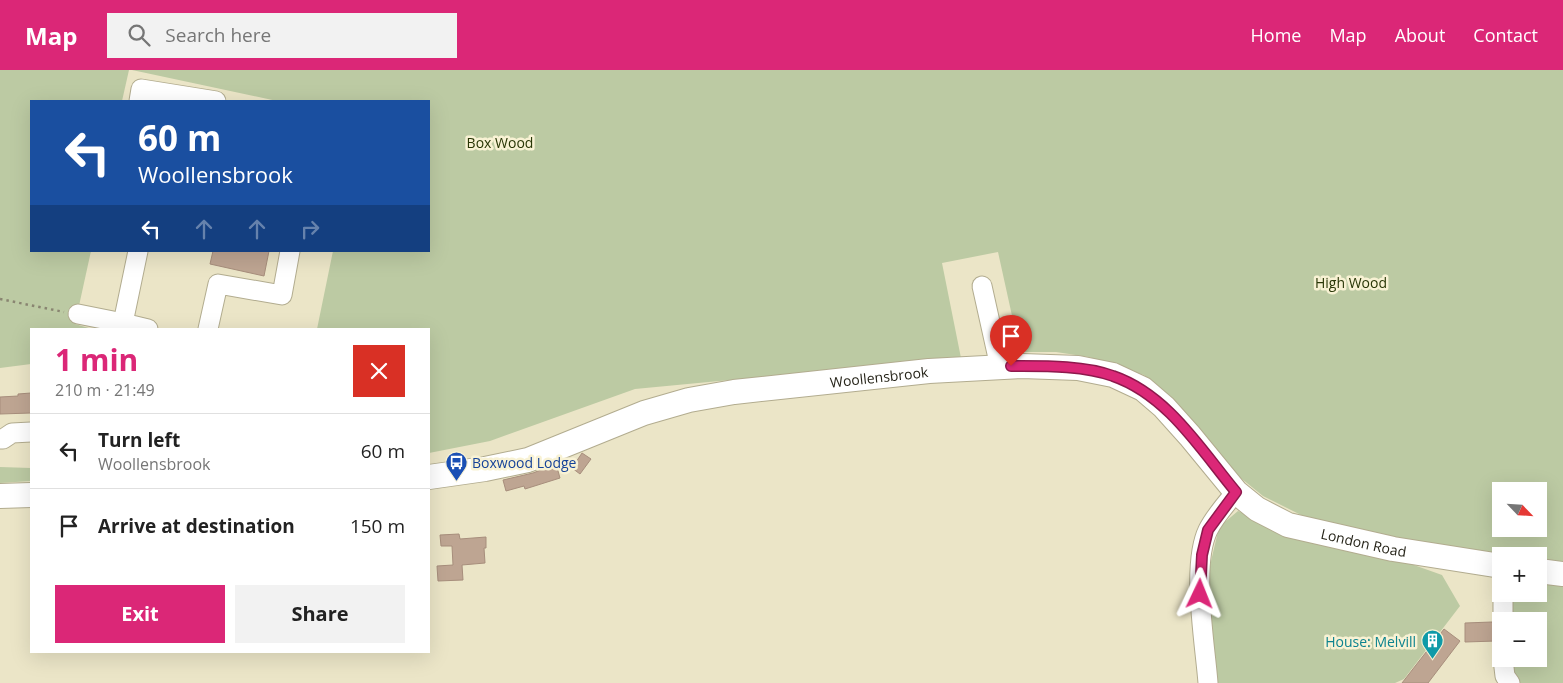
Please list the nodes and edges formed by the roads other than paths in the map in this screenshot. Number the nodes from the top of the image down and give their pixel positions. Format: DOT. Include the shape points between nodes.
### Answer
graph roads {
  1 [pos="139,100"];
  2 [pos="210,100"];
  3 [pos="138,252"];
  4 [pos="290,252"];
  5 [pos="982,286"];
  6 [pos="78,314"];
  7 [pos="123,323"];
  8 [pos="144,328"];
  9 [pos="208,328"];
  10 [pos="1000,367"];
  11 [pos="30,432"];
  12 [pos="0,439"];
  13 [pos="430,477"];
  14 [pos="1236,492"];
  15 [pos="30,495"];
  16 [pos="0,496"];
  17 [pos="1492,565"];
  18 [pos="1547,572"];
  19 [pos="1563,574"];
  20 [pos="1208,683"];
  1 -- 2 [label="street" via="141,88"];
  3 -- 7 [label="street"];
  4 -- 9 [label="street" via="282,294 218,284"];
  5 -- 10 [label="street"];
  6 -- 7 [label="street"];
  7 -- 8 [label="street"];
  10 -- 13 [label="main road, Woollensbrook" via="786,386 689,400 644,413 528,460"];
  10 -- 14 [label="main road, Woollensbrook" via="1078,368 1112,375 1143,390 1164,407"];
  11 -- 12 [label="street" via="12,433"];
  14 -- 17 [label="main road, London Road" via="1257,509 1288,525 1393,549"];
  14 -- 20 [label="street" via="1208,530 1204,544 1200,594"];
  15 -- 16 [label="main road"];
  18 -- 19 [label="main road"];
}
